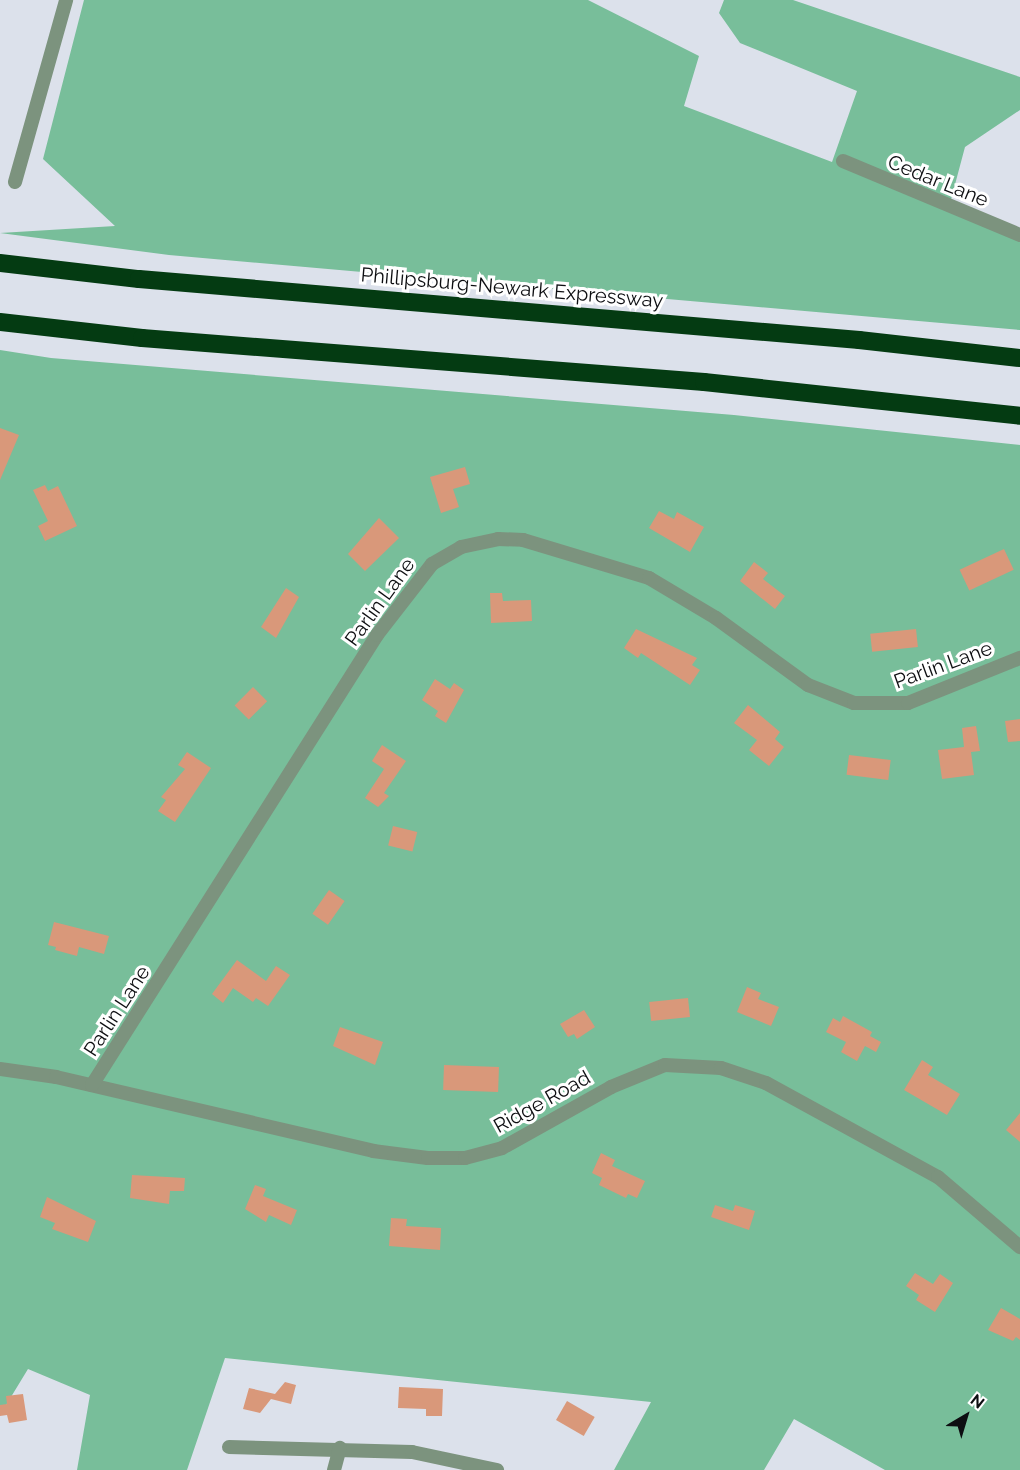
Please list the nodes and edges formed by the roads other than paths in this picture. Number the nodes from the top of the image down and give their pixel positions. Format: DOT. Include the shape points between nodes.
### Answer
graph roads {
  1 [pos="66,0"];
  2 [pos="843,162"];
  3 [pos="15,182"];
  4 [pos="1020,235"];
  5 [pos="0,263"];
  6 [pos="0,322"];
  7 [pos="0,333"];
  8 [pos="142,338"];
  9 [pos="1020,358"];
  10 [pos="1020,416"];
  11 [pos="1020,658"];
  12 [pos="0,1068"];
  13 [pos="92,1085"];
  14 [pos="1020,1247"];
  15 [pos="229,1447"];
  16 [pos="340,1448"];
  17 [pos="334,1470"];
  18 [pos="497,1470"];
  1 -- 3 [label="street"];
  2 -- 4 [label="street, Cedar Lane"];
  5 -- 9 [label="highway, Phillipsburg-Newark Expressway" via="139,279 859,340"];
  6 -- 8 [label="highway"];
  7 -- 8 [label="highway"];
  8 -- 10 [label="highway" via="704,382"];
  11 -- 13 [label="street, Parlin Lane" via="908,703 854,703 808,685 716,618 649,578 523,540 498,539 461,547 432,564 377,635"];
  12 -- 13 [label="street, Ridge Road"];
  13 -- 14 [label="street, Ridge Road" via="372,1151 465,1158 502,1148 645,1071 686,1064 721,1068 766,1083 938,1177"];
  15 -- 16 [label="street"];
  16 -- 17 [label="street"];
  16 -- 18 [label="street" via="412,1452"];
}
